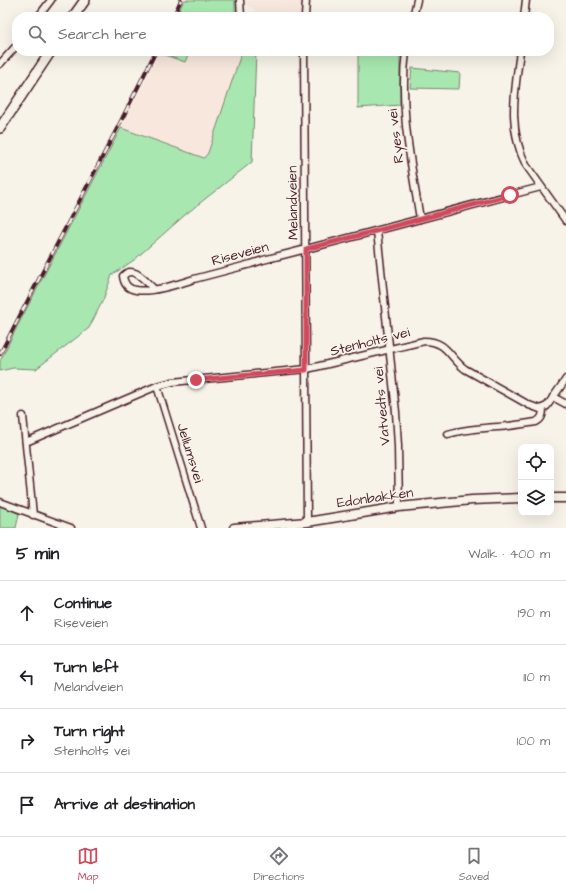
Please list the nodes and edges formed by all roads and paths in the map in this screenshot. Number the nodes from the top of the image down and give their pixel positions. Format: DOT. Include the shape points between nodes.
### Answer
graph roads {
  1 [pos="51,0"];
  2 [pos="85,0"];
  3 [pos="240,0"];
  4 [pos="306,0"];
  5 [pos="418,0"];
  6 [pos="526,0"];
  7 [pos="42,12"];
  8 [pos="77,12"];
  9 [pos="241,12"];
  10 [pos="305,12"];
  11 [pos="414,12"];
  12 [pos="525,12"];
  13 [pos="12,51"];
  14 [pos="48,56"];
  15 [pos="304,56"];
  16 [pos="406,56"];
  17 [pos="519,56"];
  18 [pos="0,64"];
  19 [pos="0,128"];
  20 [pos="541,187"];
  21 [pos="420,219"];
  22 [pos="566,221"];
  23 [pos="378,231"];
  24 [pos="306,249"];
  25 [pos="154,289"];
  26 [pos="390,350"];
  27 [pos="306,370"];
  28 [pos="566,379"];
  29 [pos="157,386"];
  30 [pos="553,397"];
  31 [pos="566,404"];
  32 [pos="543,408"];
  33 [pos="23,416"];
  34 [pos="448,434"];
  35 [pos="26,442"];
  36 [pos="518,498"];
  37 [pos="554,498"];
  38 [pos="566,498"];
  39 [pos="0,502"];
  40 [pos="399,507"];
  41 [pos="33,515"];
  42 [pos="307,522"];
  43 [pos="71,528"];
  44 [pos="201,528"];
  45 [pos="234,528"];
  1 -- 7 [label="street"];
  2 -- 8 [label="main road"];
  3 -- 9 [label="street"];
  4 -- 10 [label="street"];
  5 -- 11 [label="street"];
  6 -- 12 [label="street"];
  13 -- 18 [label="street"];
  14 -- 19 [label="main road"];
  15 -- 24 [label="street, Melandveien"];
  16 -- 21 [label="street, Ryes vei" via="406,126"];
  17 -- 20 [label="street" via="514,127 524,160"];
  20 -- 21 [label="street, Riseveien"];
  20 -- 22 [label="street"];
  21 -- 23 [label="street, Riseveien"];
  23 -- 24 [label="street, Riseveien"];
  23 -- 26 [label="street, Vatvedts vei"];
  24 -- 25 [label="street, Riseveien"];
  24 -- 27 [label="street, Melandveien"];
  25 -- 25 [label="street, Riseveien" via="143,291 129,288 123,281 123,276 130,271 135,272"];
  26 -- 27 [label="street, Stenholts vei"];
  26 -- 32 [label="street, Stenholts vei" via="424,341 435,342 465,369 529,405 540,410"];
  26 -- 40 [label="street, Vatvedts vei" via="398,446"];
  27 -- 29 [label="street, Stenholts vei" via="172,382"];
  27 -- 42 [label="street, Melandveien"];
  28 -- 30 [label="street"];
  29 -- 35 [label="street, Stenholts vei"];
  29 -- 44 [label="street, Jellumsvei"];
  30 -- 31 [label="street"];
  30 -- 32 [label="street"];
  32 -- 34 [label="street" via="540,420 536,422"];
  33 -- 35 [label="street"];
  35 -- 41 [label="street"];
  36 -- 40 [label="street, Edonbakken"];
  37 -- 38 [label="street"];
  39 -- 41 [label="street"];
  40 -- 42 [label="street, Edonbakken"];
  41 -- 43 [label="street"];
  42 -- 45 [label="street, Edonbakken"];
}
